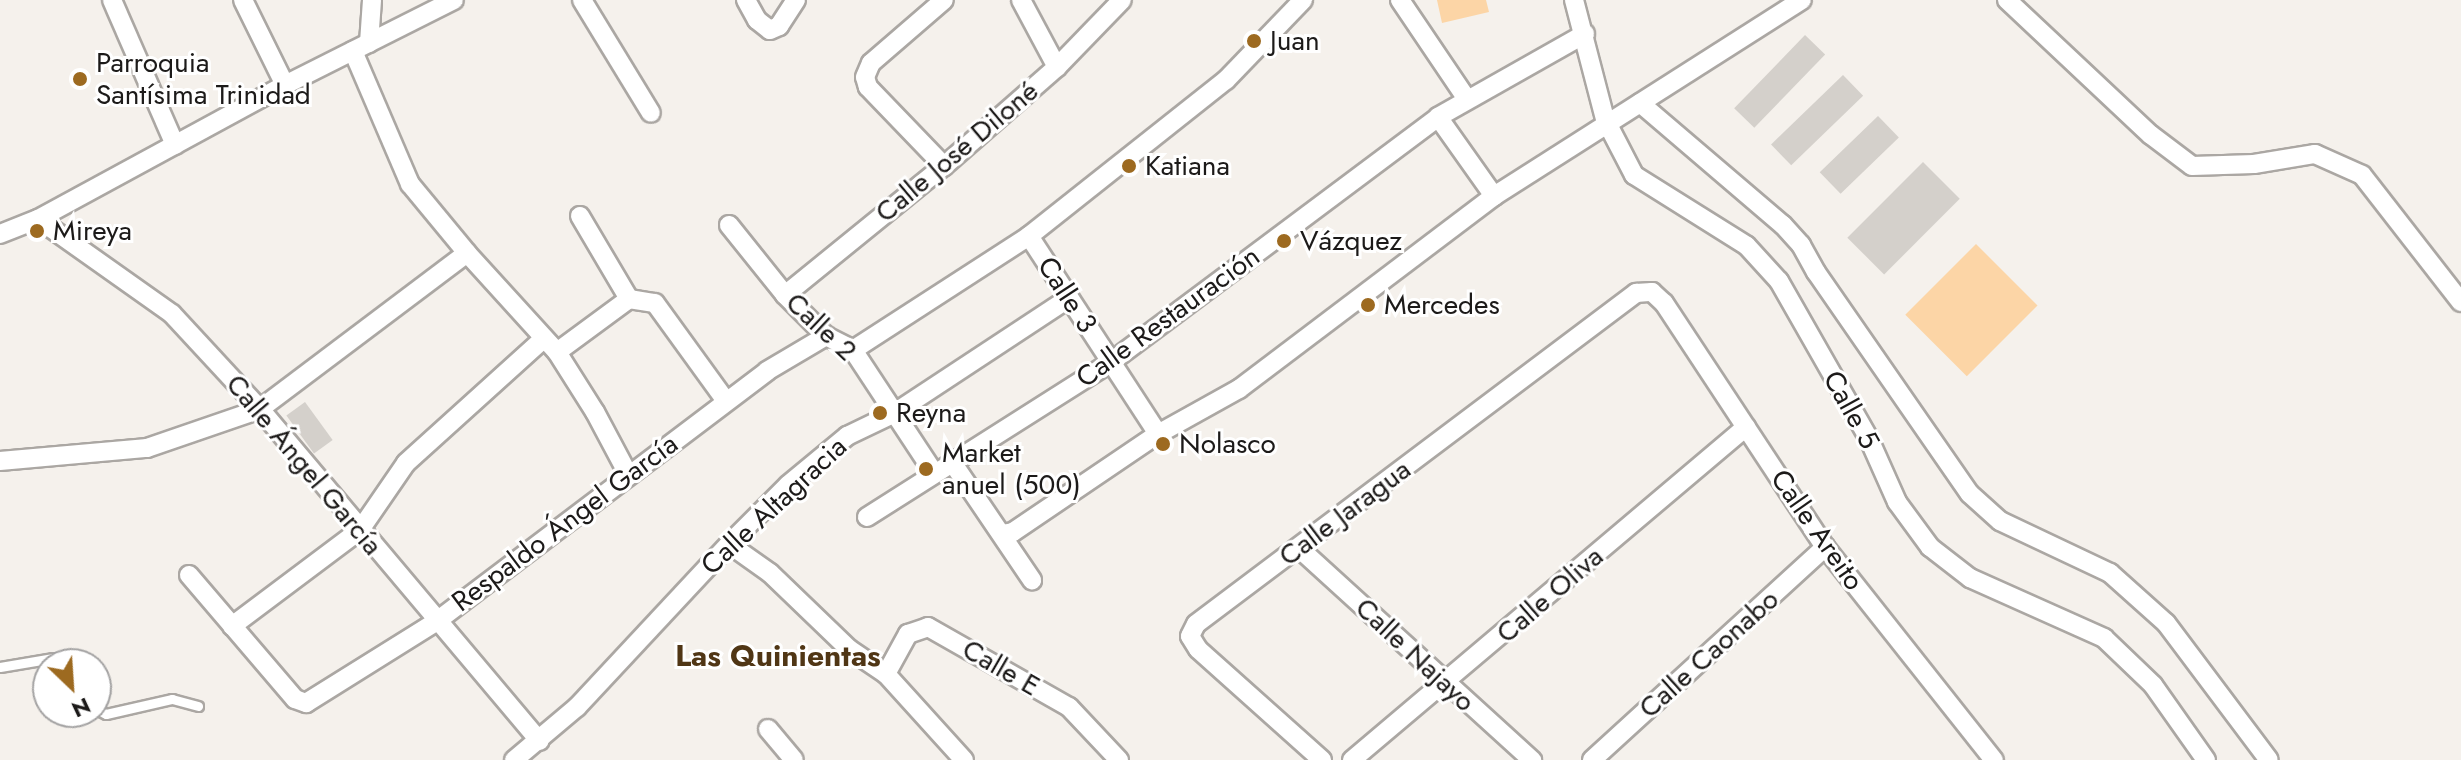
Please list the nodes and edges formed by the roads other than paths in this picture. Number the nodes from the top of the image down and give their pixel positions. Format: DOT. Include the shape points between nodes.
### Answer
graph roads {
  1 [pos="112,0"];
  2 [pos="243,0"];
  3 [pos="372,0"];
  4 [pos="454,0"];
  5 [pos="582,0"];
  6 [pos="746,0"];
  7 [pos="796,0"];
  8 [pos="944,0"];
  9 [pos="1021,0"];
  10 [pos="1122,0"];
  11 [pos="1303,0"];
  12 [pos="1400,0"];
  13 [pos="1574,0"];
  14 [pos="1802,0"];
  15 [pos="2007,0"];
  16 [pos="1585,34"];
  17 [pos="361,47"];
  18 [pos="1057,67"];
  19 [pos="285,85"];
  20 [pos="1466,98"];
  21 [pos="1640,103"];
  22 [pos="651,113"];
  23 [pos="1438,117"];
  24 [pos="1608,124"];
  25 [pos="175,145"];
  26 [pos="944,166"];
  27 [pos="1494,196"];
  28 [pos="580,216"];
  29 [pos="38,219"];
  30 [pos="729,225"];
  31 [pos="0,234"];
  32 [pos="1029,236"];
  33 [pos="467,253"];
  34 [pos="1652,292"];
  35 [pos="785,295"];
  36 [pos="1069,298"];
  37 [pos="629,299"];
  38 [pos="2461,302"];
  39 [pos="826,336"];
  40 [pos="550,345"];
  41 [pos="853,350"];
  42 [pos="1111,362"];
  43 [pos="726,401"];
  44 [pos="260,409"];
  45 [pos="893,414"];
  46 [pos="1746,427"];
  47 [pos="1158,434"];
  48 [pos="0,461"];
  49 [pos="952,462"];
  50 [pos="934,473"];
  51 [pos="628,474"];
  52 [pos="867,517"];
  53 [pos="360,530"];
  54 [pos="1002,534"];
  55 [pos="729,544"];
  56 [pos="1825,547"];
  57 [pos="1300,549"];
  58 [pos="189,575"];
  59 [pos="1032,580"];
  60 [pos="437,621"];
  61 [pos="232,626"];
  62 [pos="32,662"];
  63 [pos="0,667"];
  64 [pos="886,674"];
  65 [pos="1445,684"];
  66 [pos="198,706"];
  67 [pos="112,713"];
  68 [pos="768,729"];
  69 [pos="540,741"];
  70 [pos="514,760"];
  71 [pos="794,760"];
  72 [pos="964,760"];
  73 [pos="1119,760"];
  74 [pos="1322,760"];
  75 [pos="1352,760"];
  76 [pos="1532,760"];
  77 [pos="1592,760"];
  78 [pos="1994,760"];
  79 [pos="2206,760"];
  80 [pos="2269,760"];
  1 -- 25 [label="street"];
  2 -- 19 [label="street"];
  3 -- 17 [label="street"];
  4 -- 17 [label="street"];
  5 -- 22 [label="street"];
  6 -- 7 [label="street" via="770,30 779,26"];
  8 -- 26 [label="street" via="871,63 865,77 868,87"];
  9 -- 18 [label="street"];
  10 -- 18 [label="street, Calle José Diloné"];
  11 -- 32 [label="street" via="1226,80"];
  12 -- 20 [label="street"];
  13 -- 16 [label="street, Calle 5"];
  14 -- 21 [label="street"];
  15 -- 38 [label="street" via="2151,135 2192,166 2254,164 2315,154 2362,175"];
  16 -- 20 [label="street, Calle Restauración"];
  16 -- 24 [label="street, Calle 5"];
  17 -- 19 [label="street"];
  17 -- 33 [label="street" via="410,184"];
  18 -- 26 [label="street, Calle José Diloné"];
  19 -- 25 [label="street"];
  20 -- 23 [label="street, Calle Restauración"];
  21 -- 24 [label="street"];
  21 -- 80 [label="street" via="1801,245 1970,494 2000,521 2110,573 2133,593 2166,623"];
  23 -- 27 [label="street"];
  23 -- 42 [label="street, Calle Restauración"];
  24 -- 27 [label="street"];
  24 -- 79 [label="street, Calle 5" via="1634,175 1747,246 1779,281 1869,439 1897,502 1930,547 1970,578 2104,638 2153,685"];
  25 -- 29 [label="street"];
  26 -- 35 [label="street, Calle José Diloné"];
  27 -- 47 [label="street" via="1239,389"];
  28 -- 37 [label="street"];
  29 -- 31 [label="street"];
  29 -- 44 [label="street, Calle Ángel García" via="172,314"];
  30 -- 35 [label="street, Calle 2"];
  32 -- 36 [label="street, Calle 3"];
  32 -- 41 [label="street"];
  33 -- 40 [label="street"];
  33 -- 44 [label="street"];
  34 -- 46 [label="street, Calle Areito"];
  34 -- 57 [label="street, Calle Jaragua" via="1636,293"];
  35 -- 39 [label="street, Calle 2"];
  36 -- 42 [label="street, Calle 3"];
  36 -- 45 [label="street, Calle Altagracia"];
  37 -- 40 [label="street"];
  37 -- 43 [label="street" via="655,303"];
  39 -- 41 [label="street, Calle 2"];
  39 -- 43 [label="street, Respaldo Ángel García"];
  40 -- 51 [label="street"];
  40 -- 53 [label="street" via="406,463"];
  41 -- 45 [label="street, Calle 2"];
  42 -- 47 [label="street, Calle 3"];
  42 -- 49 [label="street, Calle Restauración"];
  43 -- 51 [label="street, Respaldo Ángel García"];
  44 -- 48 [label="street" via="147,448"];
  44 -- 53 [label="street, Calle Ángel García"];
  45 -- 50 [label="street, Calle 2"];
  45 -- 55 [label="street, Calle Altagracia" via="847,436"];
  46 -- 56 [label="street, Calle Areito"];
  46 -- 65 [label="street, Calle Oliva"];
  47 -- 54 [label="street" via="1013,532"];
  49 -- 50 [label="street, Calle Restauración"];
  49 -- 54 [label="street"];
  50 -- 52 [label="street, Calle Restauración"];
  51 -- 60 [label="street, Respaldo Ángel García"];
  53 -- 60 [label="street, Calle Ángel García"];
  53 -- 61 [label="street"];
  54 -- 59 [label="street"];
  55 -- 64 [label="street" via="770,573 849,649"];
  55 -- 69 [label="street, Calle Altagracia"];
  56 -- 77 [label="street, Calle Caonabo"];
  56 -- 78 [label="street, Calle Areito"];
  57 -- 65 [label="street, Calle Najayo"];
  57 -- 74 [label="street, Calle Jaragua" via="1196,624 1190,636"];
  58 -- 61 [label="street"];
  60 -- 61 [label="street, Respaldo Ángel García" via="300,703"];
  60 -- 69 [label="street, Calle Ángel García"];
  62 -- 63 [label="lane"];
  64 -- 72 [label="street"];
  64 -- 73 [label="street, Calle E" via="908,634 928,627 1069,707"];
  65 -- 75 [label="street, Calle Oliva"];
  65 -- 76 [label="street, Calle Najayo"];
  66 -- 67 [label="lane" via="172,699"];
  68 -- 71 [label="street"];
  69 -- 70 [label="street, Calle Altagracia"];
}
